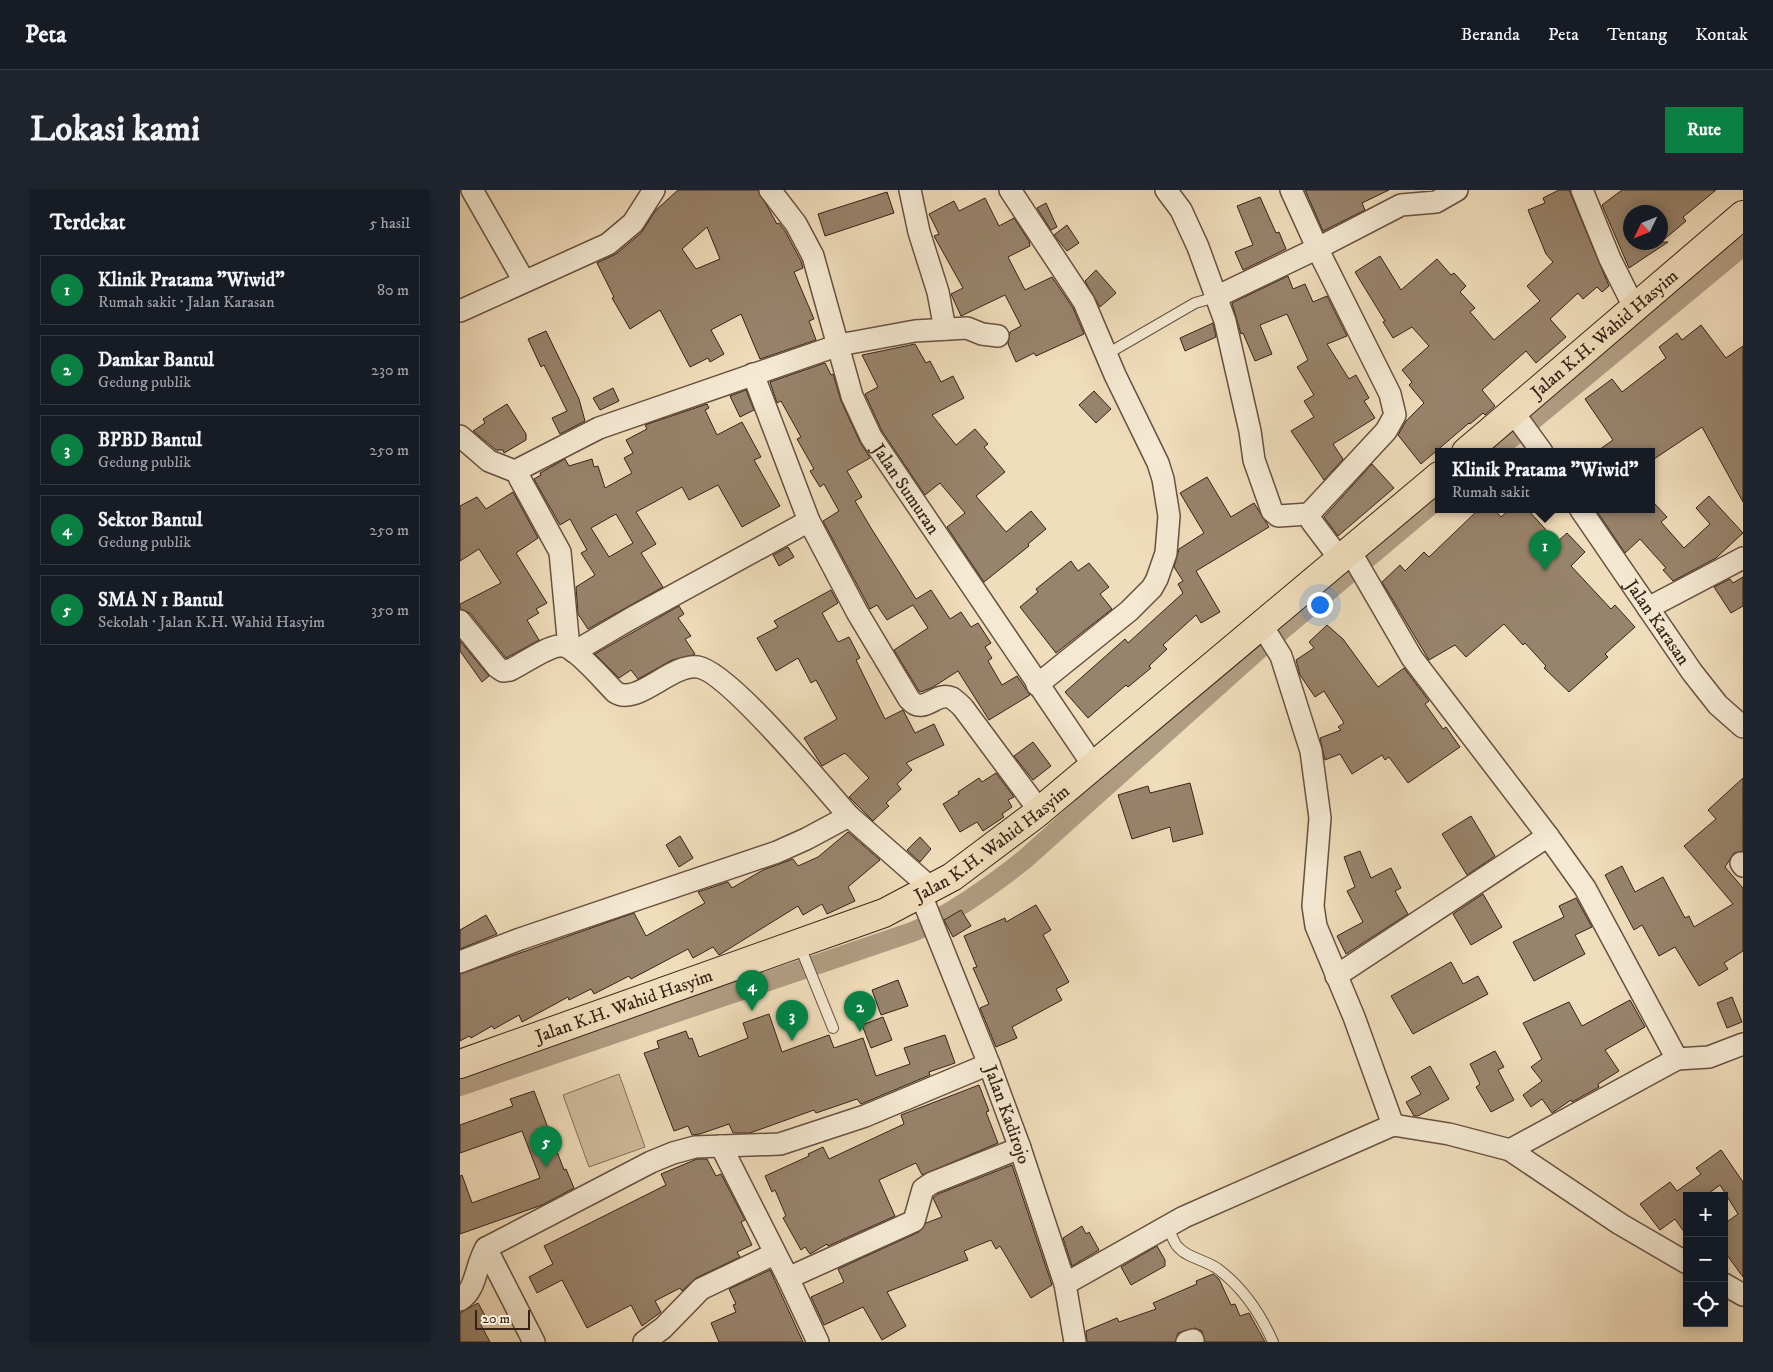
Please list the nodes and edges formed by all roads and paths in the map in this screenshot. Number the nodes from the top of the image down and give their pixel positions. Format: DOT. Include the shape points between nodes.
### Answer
graph roads {
  1 [pos="472,190"];
  2 [pos="654,190"];
  3 [pos="770,190"];
  4 [pos="910,190"];
  5 [pos="1010,190"];
  6 [pos="1166,190"];
  7 [pos="1291,190"];
  8 [pos="1457,190"];
  9 [pos="1582,190"];
  10 [pos="1743,215"];
  11 [pos="1318,248"];
  12 [pos="524,281"];
  13 [pos="1216,297"];
  14 [pos="1635,309"];
  15 [pos="460,311"];
  16 [pos="945,329"];
  17 [pos="998,336"];
  18 [pos="838,345"];
  19 [pos="1107,354"];
  20 [pos="753,374"];
  21 [pos="1518,419"];
  22 [pos="460,436"];
  23 [pos="1472,448"];
  24 [pos="1539,448"];
  25 [pos="518,472"];
  26 [pos="1435,480"];
  27 [pos="1583,513"];
  28 [pos="1309,514"];
  29 [pos="809,521"];
  30 [pos="1349,557"];
  31 [pos="1743,558"];
  32 [pos="1648,608"];
  33 [pos="460,621"];
  34 [pos="1264,629"];
  35 [pos="572,650"];
  36 [pos="1036,685"];
  37 [pos="1743,727"];
  38 [pos="1092,765"];
  39 [pos="1039,810"];
  40 [pos="849,816"];
  41 [pos="1548,836"];
  42 [pos="925,895"];
  43 [pos="801,949"];
  44 [pos="460,962"];
  45 [pos="1336,976"];
  46 [pos="832,1028"];
  47 [pos="1743,1044"];
  48 [pos="1677,1059"];
  49 [pos="460,1064"];
  50 [pos="990,1064"];
  51 [pos="1393,1125"];
  52 [pos="721,1146"];
  53 [pos="1020,1148"];
  54 [pos="1510,1150"];
  55 [pos="1168,1226"];
  56 [pos="486,1248"];
  57 [pos="774,1254"];
  58 [pos="1683,1261"];
  59 [pos="788,1278"];
  60 [pos="1065,1284"];
  61 [pos="1728,1286"];
  62 [pos="1743,1295"];
  63 [pos="460,1300"];
  64 [pos="1069,1339"];
  65 [pos="534,1342"];
  66 [pos="644,1342"];
  67 [pos="818,1342"];
  68 [pos="1273,1342"];
  1 -- 12 [label="street"];
  2 -- 12 [label="street" via="634,223 608,244"];
  3 -- 18 [label="street, Jalan Sumuran" via="796,224 813,256"];
  4 -- 16 [label="street" via="919,232 940,298"];
  5 -- 19 [label="street" via="1076,287"];
  6 -- 13 [label="street" via="1181,210"];
  7 -- 11 [label="street"];
  8 -- 11 [label="street" via="1436,202 1401,205"];
  9 -- 14 [label="street"];
  10 -- 14 [label="main road, Jalan K.H. Wahid Hasyim"];
  11 -- 13 [label="street"];
  11 -- 28 [label="street" via="1382,376 1395,415 1386,431"];
  12 -- 15 [label="street"];
  13 -- 19 [label="lane" via="1195,303"];
  13 -- 28 [label="street" via="1227,330 1254,460 1272,511 1278,516"];
  14 -- 21 [label="main road, Jalan K.H. Wahid Hasyim"];
  16 -- 17 [label="street" via="967,328"];
  16 -- 18 [label="street"];
  18 -- 20 [label="street"];
  18 -- 36 [label="street, Jalan Sumuran" via="852,396 871,437"];
  19 -- 36 [label="street" via="1163,479 1169,516 1166,553 1157,579 1144,597"];
  20 -- 25 [label="street" via="599,428 534,460"];
  20 -- 29 [label="street"];
  21 -- 23 [label="main road, Jalan K.H. Wahid Hasyim"];
  21 -- 24 [label="street"];
  22 -- 25 [label="street" via="489,460"];
  25 -- 35 [label="street" via="560,552"];
  26 -- 30 [label="main road, Jalan K.H. Wahid Hasyim"];
  27 -- 32 [label="street, Jalan Karasan"];
  28 -- 30 [label="street" via="1312,522"];
  29 -- 35 [label="street"];
  29 -- 39 [label="street" via="857,612 909,699 921,706 941,698 952,698 964,709"];
  30 -- 34 [label="main road, Jalan K.H. Wahid Hasyim"];
  30 -- 41 [label="street" via="1435,690"];
  31 -- 32 [label="street"];
  32 -- 37 [label="street, Jalan Karasan" via="1718,705"];
  33 -- 35 [label="street" via="503,671 557,646"];
  34 -- 38 [label="main road, Jalan K.H. Wahid Hasyim"];
  34 -- 45 [label="street" via="1281,656 1311,751 1320,818 1314,918"];
  35 -- 40 [label="street" via="623,696 633,695 677,671 699,667 710,671 750,705"];
  36 -- 38 [label="street, Jalan Sumuran"];
  38 -- 39 [label="main road, Jalan K.H. Wahid Hasyim"];
  39 -- 42 [label="main road, Jalan K.H. Wahid Hasyim" via="967,867"];
  40 -- 42 [label="street"];
  40 -- 44 [label="street" via="806,840 776,852"];
  41 -- 45 [label="street"];
  41 -- 48 [label="street" via="1599,912"];
  42 -- 43 [label="main road, Jalan K.H. Wahid Hasyim"];
  42 -- 50 [label="street, Jalan Kadirojo" via="933,924"];
  43 -- 46 [label="lane"];
  43 -- 49 [label="main road, Jalan K.H. Wahid Hasyim"];
  45 -- 51 [label="street"];
  47 -- 48 [label="street" via="1709,1057"];
  48 -- 54 [label="street"];
  50 -- 52 [label="street" via="803,1138 780,1144"];
  50 -- 53 [label="street, Jalan Kadirojo"];
  51 -- 54 [label="street" via="1449,1134"];
  51 -- 55 [label="street"];
  52 -- 56 [label="street" via="695,1147 651,1162"];
  52 -- 57 [label="street"];
  53 -- 59 [label="street" via="932,1183 923,1189 914,1221"];
  53 -- 60 [label="street, Jalan Kadirojo"];
  54 -- 58 [label="street" via="1620,1224"];
  55 -- 60 [label="street"];
  55 -- 68 [label="lane" via="1180,1250 1217,1268 1230,1280 1253,1306"];
  56 -- 63 [label="street" via="478,1262 470,1291"];
  56 -- 65 [label="street"];
  57 -- 59 [label="street"];
  57 -- 66 [label="street" via="701,1289 663,1328"];
  59 -- 67 [label="street"];
  60 -- 64 [label="street, Jalan Kadirojo"];
  61 -- 62 [label="street"];
}
